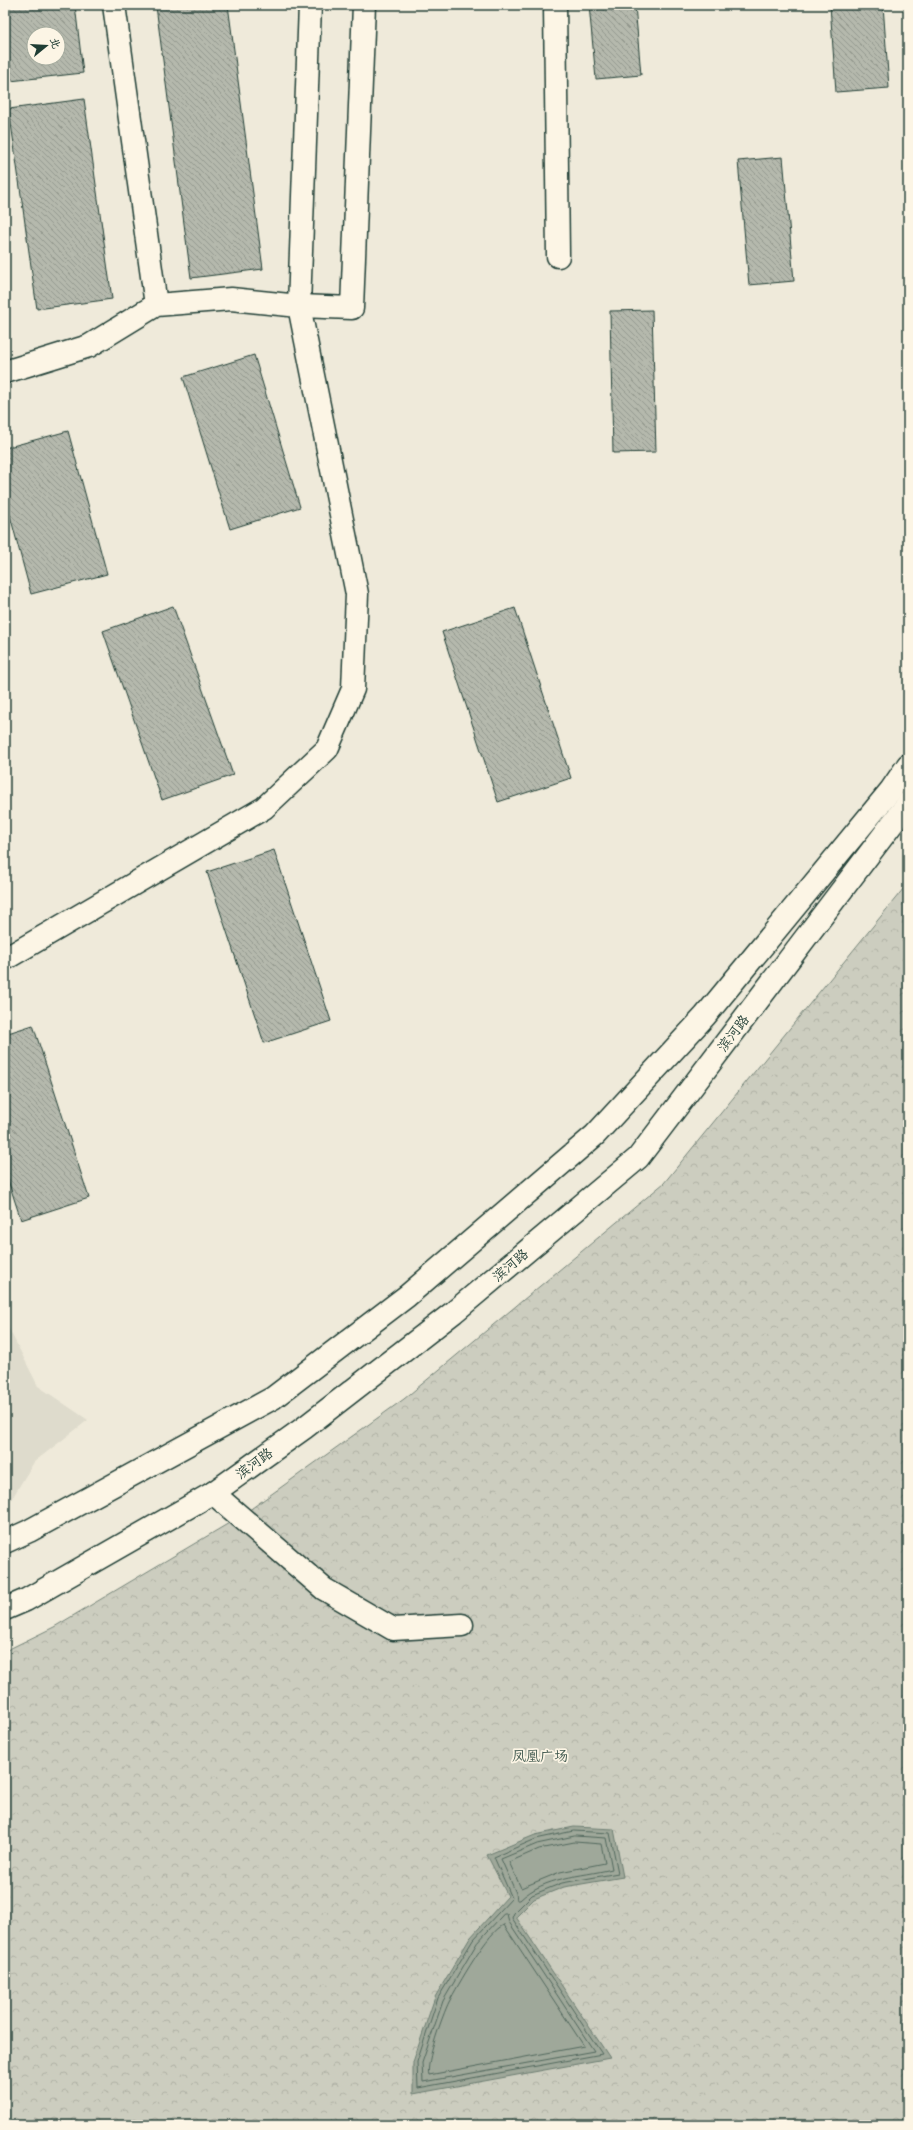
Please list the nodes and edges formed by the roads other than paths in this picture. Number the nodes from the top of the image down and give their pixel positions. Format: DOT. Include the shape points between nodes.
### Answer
graph roads {
  1 [pos="114,5"];
  2 [pos="310,5"];
  3 [pos="364,5"];
  4 [pos="555,5"];
  5 [pos="558,256"];
  6 [pos="156,304"];
  7 [pos="299,306"];
  8 [pos="5,372"];
  9 [pos="908,765"];
  10 [pos="908,803"];
  11 [pos="5,959"];
  12 [pos="213,1493"];
  13 [pos="5,1542"];
  14 [pos="5,1609"];
  15 [pos="462,1625"];
  1 -- 6 [label="main road"];
  2 -- 7 [label="main road"];
  3 -- 7 [label="main road" via="352,308"];
  4 -- 5 [label="main road"];
  6 -- 7 [label="main road" via="231,300"];
  6 -- 8 [label="main road" via="89,346"];
  7 -- 11 [label="main road" via="357,594 353,689 327,748 264,808"];
  9 -- 13 [label="main road" via="704,1016 583,1145 407,1296 273,1398"];
  10 -- 12 [label="main road, 滨河路" via="638,1158 454,1312 304,1428"];
  12 -- 14 [label="main road, 滨河路" via="26,1600"];
  12 -- 15 [label="main road" via="324,1589 393,1629"];
}
